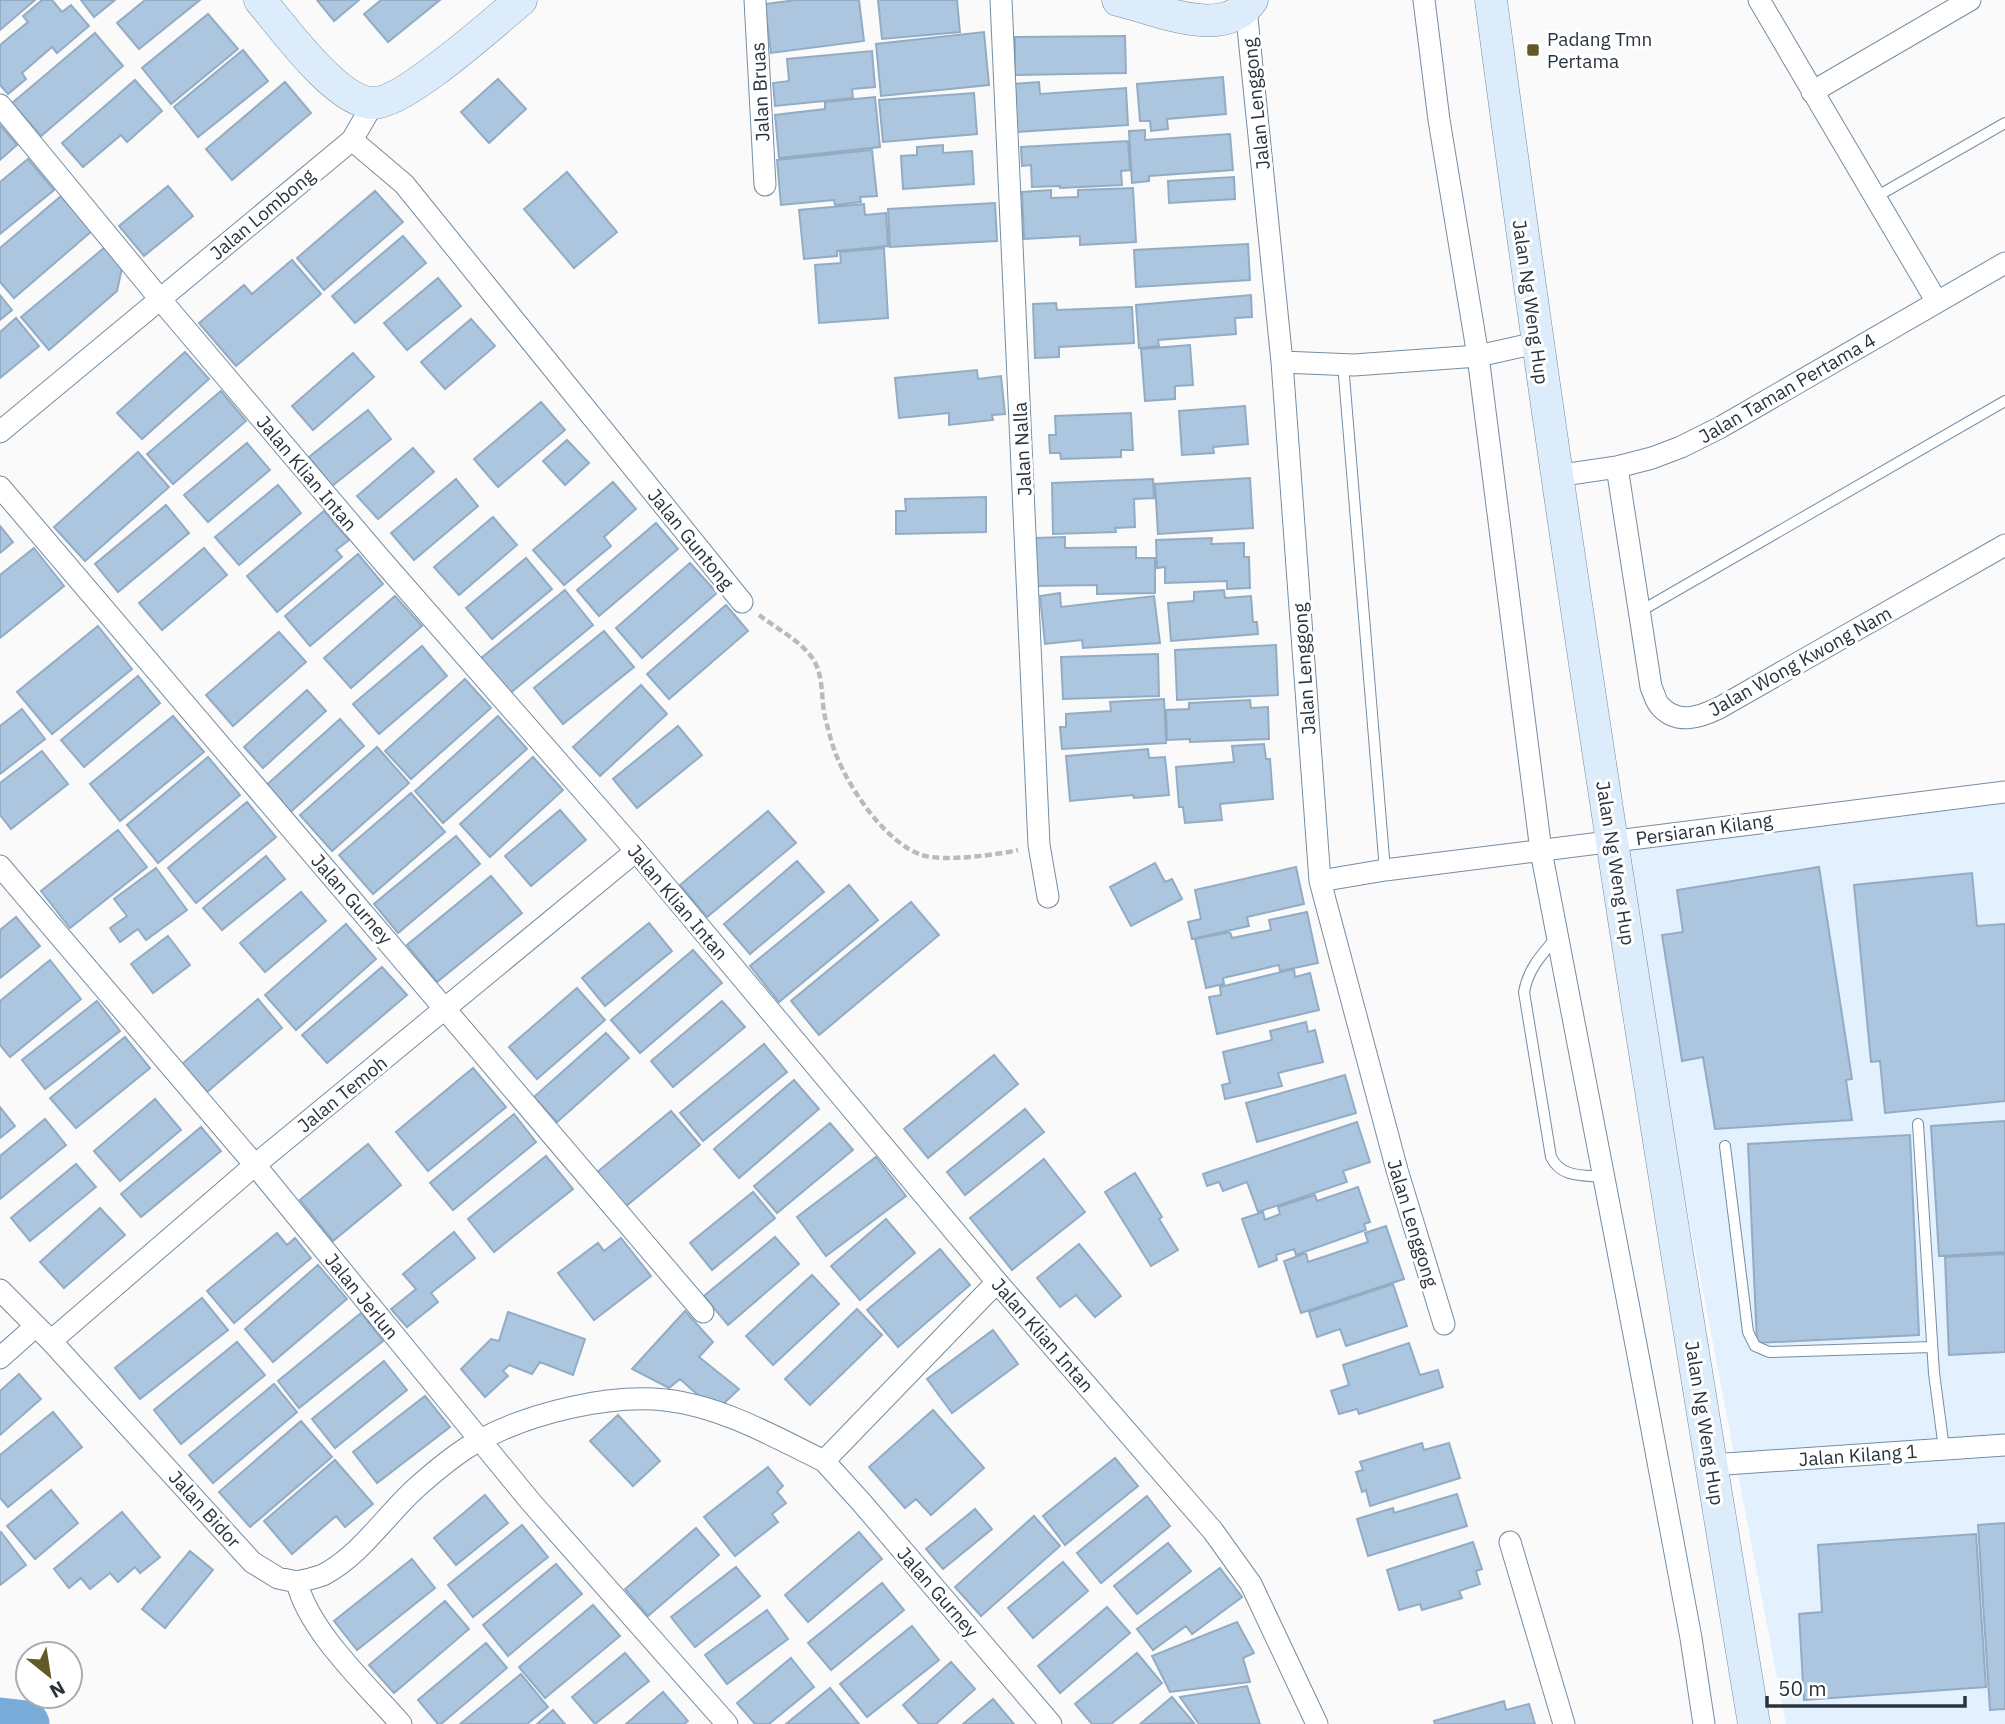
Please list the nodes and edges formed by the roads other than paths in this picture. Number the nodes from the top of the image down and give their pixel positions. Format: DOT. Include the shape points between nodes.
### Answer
graph roads {
  1 [pos="260,0"];
  2 [pos="521,0"];
  3 [pos="755,0"];
  4 [pos="1001,0"];
  5 [pos="1118,0"];
  6 [pos="1424,0"];
  7 [pos="1491,0"];
  8 [pos="1759,0"];
  9 [pos="1970,0"];
  10 [pos="1249,4"];
  11 [pos="1812,92"];
  12 [pos="373,104"];
  13 [pos="0,105"];
  14 [pos="2005,123"];
  15 [pos="352,140"];
  16 [pos="765,185"];
  17 [pos="1874,198"];
  18 [pos="2005,263"];
  19 [pos="160,299"];
  20 [pos="1937,302"];
  21 [pos="1536,343"];
  22 [pos="1478,356"];
  23 [pos="1282,362"];
  24 [pos="1343,365"];
  25 [pos="2005,401"];
  26 [pos="0,432"];
  27 [pos="1617,467"];
  28 [pos="1556,476"];
  29 [pos="0,487"];
  30 [pos="2005,545"];
  31 [pos="742,602"];
  32 [pos="1639,612"];
  33 [pos="2005,792"];
  34 [pos="1612,842"];
  35 [pos="636,851"];
  36 [pos="1541,851"];
  37 [pos="0,866"];
  38 [pos="1385,870"];
  39 [pos="1320,881"];
  40 [pos="1048,897"];
  41 [pos="1557,937"];
  42 [pos="446,1009"];
  43 [pos="1918,1124"];
  44 [pos="1725,1146"];
  45 [pos="255,1165"];
  46 [pos="1604,1177"];
  47 [pos="997,1282"];
  48 [pos="0,1290"];
  49 [pos="703,1312"];
  50 [pos="1444,1324"];
  51 [pos="43,1334"];
  52 [pos="1932,1347"];
  53 [pos="0,1358"];
  54 [pos="480,1440"];
  55 [pos="2005,1445"];
  56 [pos="1944,1449"];
  57 [pos="824,1461"];
  58 [pos="1711,1465"];
  59 [pos="1510,1542"];
  60 [pos="297,1582"];
  61 [pos="401,1724"];
  62 [pos="727,1724"];
  63 [pos="1051,1724"];
  64 [pos="1317,1724"];
  65 [pos="1564,1724"];
  66 [pos="1704,1724"];
  67 [pos="1754,1724"];
  1 -- 12 [label="main road" via="336,86"];
  2 -- 12 [label="main road" via="417,83 397,97"];
  3 -- 16 [label="street, Jalan Bruas"];
  4 -- 40 [label="street, Jalan Nalla" via="1039,845"];
  5 -- 10 [label="main road" via="1216,21 1233,18"];
  6 -- 22 [label="street"];
  7 -- 21 [label="main road, Jalan Ng Weng Hup"];
  8 -- 11 [label="street"];
  9 -- 11 [label="street"];
  10 -- 23 [label="street, Jalan Lenggong"];
  11 -- 17 [label="street"];
  12 -- 15 [label="street, Jalan Lombong"];
  13 -- 19 [label="street, Jalan Klian Intan"];
  14 -- 17 [label="lane"];
  15 -- 19 [label="street, Jalan Lombong"];
  15 -- 31 [label="street, Jalan Guntong" via="404,184"];
  17 -- 20 [label="street"];
  18 -- 20 [label="street, Jalan Taman Pertama 4"];
  19 -- 26 [label="street, Jalan Lombong"];
  19 -- 35 [label="street, Jalan Klian Intan"];
  20 -- 27 [label="street, Jalan Taman Pertama 4" via="1721,427 1681,447"];
  21 -- 22 [label="street"];
  21 -- 28 [label="main road, Jalan Ng Weng Hup"];
  22 -- 24 [label="street"];
  22 -- 36 [label="street"];
  23 -- 24 [label="street"];
  23 -- 39 [label="street, Jalan Lenggong"];
  24 -- 38 [label="lane"];
  25 -- 32 [label="lane"];
  27 -- 28 [label="street, Jalan Taman Pertama 4"];
  27 -- 32 [label="street, Jalan Wong Kwong Nam"];
  28 -- 34 [label="main road, Jalan Ng Weng Hup"];
  29 -- 42 [label="street, Jalan Gurney"];
  30 -- 32 [label="street, Jalan Wong Kwong Nam" via="1700,718 1678,718 1660,707 1651,687"];
  33 -- 34 [label="street, Persiaran Kilang"];
  34 -- 36 [label="street, Persiaran Kilang"];
  34 -- 58 [label="main road, Jalan Ng Weng Hup"];
  35 -- 42 [label="street, Jalan Temoh"];
  35 -- 47 [label="street, Jalan Klian Intan"];
  36 -- 38 [label="street, Persiaran Kilang"];
  36 -- 41 [label="street"];
  37 -- 45 [label="street, Jalan Jerlun"];
  38 -- 39 [label="street, Persiaran Kilang"];
  39 -- 50 [label="street, Jalan Lenggong" via="1397,1170"];
  41 -- 46 [label="street"];
  41 -- 46 [label="lane" via="1527,976 1524,992 1551,1157 1563,1172"];
  42 -- 45 [label="street, Jalan Temoh"];
  42 -- 49 [label="street, Jalan Gurney"];
  43 -- 52 [label="lane"];
  44 -- 52 [label="lane" via="1748,1332 1755,1346 1769,1352"];
  45 -- 51 [label="street, Jalan Temoh"];
  45 -- 54 [label="street, Jalan Jerlun"];
  46 -- 66 [label="street"];
  47 -- 57 [label="street"];
  47 -- 64 [label="street, Jalan Klian Intan" via="1235,1560 1268,1617"];
  48 -- 51 [label="street, Jalan Bidor"];
  51 -- 53 [label="street, Jalan Temoh"];
  51 -- 60 [label="street, Jalan Bidor" via="252,1562 278,1578"];
  52 -- 56 [label="lane"];
  54 -- 57 [label="street" via="585,1403 667,1400 755,1428"];
  54 -- 60 [label="street" via="415,1489 349,1557 322,1575"];
  54 -- 62 [label="street, Jalan Jerlun"];
  55 -- 56 [label="street, Jalan Kilang 1"];
  56 -- 58 [label="street, Jalan Kilang 1"];
  57 -- 63 [label="street, Jalan Gurney"];
  58 -- 67 [label="main road, Jalan Ng Weng Hup"];
  59 -- 65 [label="street"];
  60 -- 61 [label="street" via="308,1614"];
}
